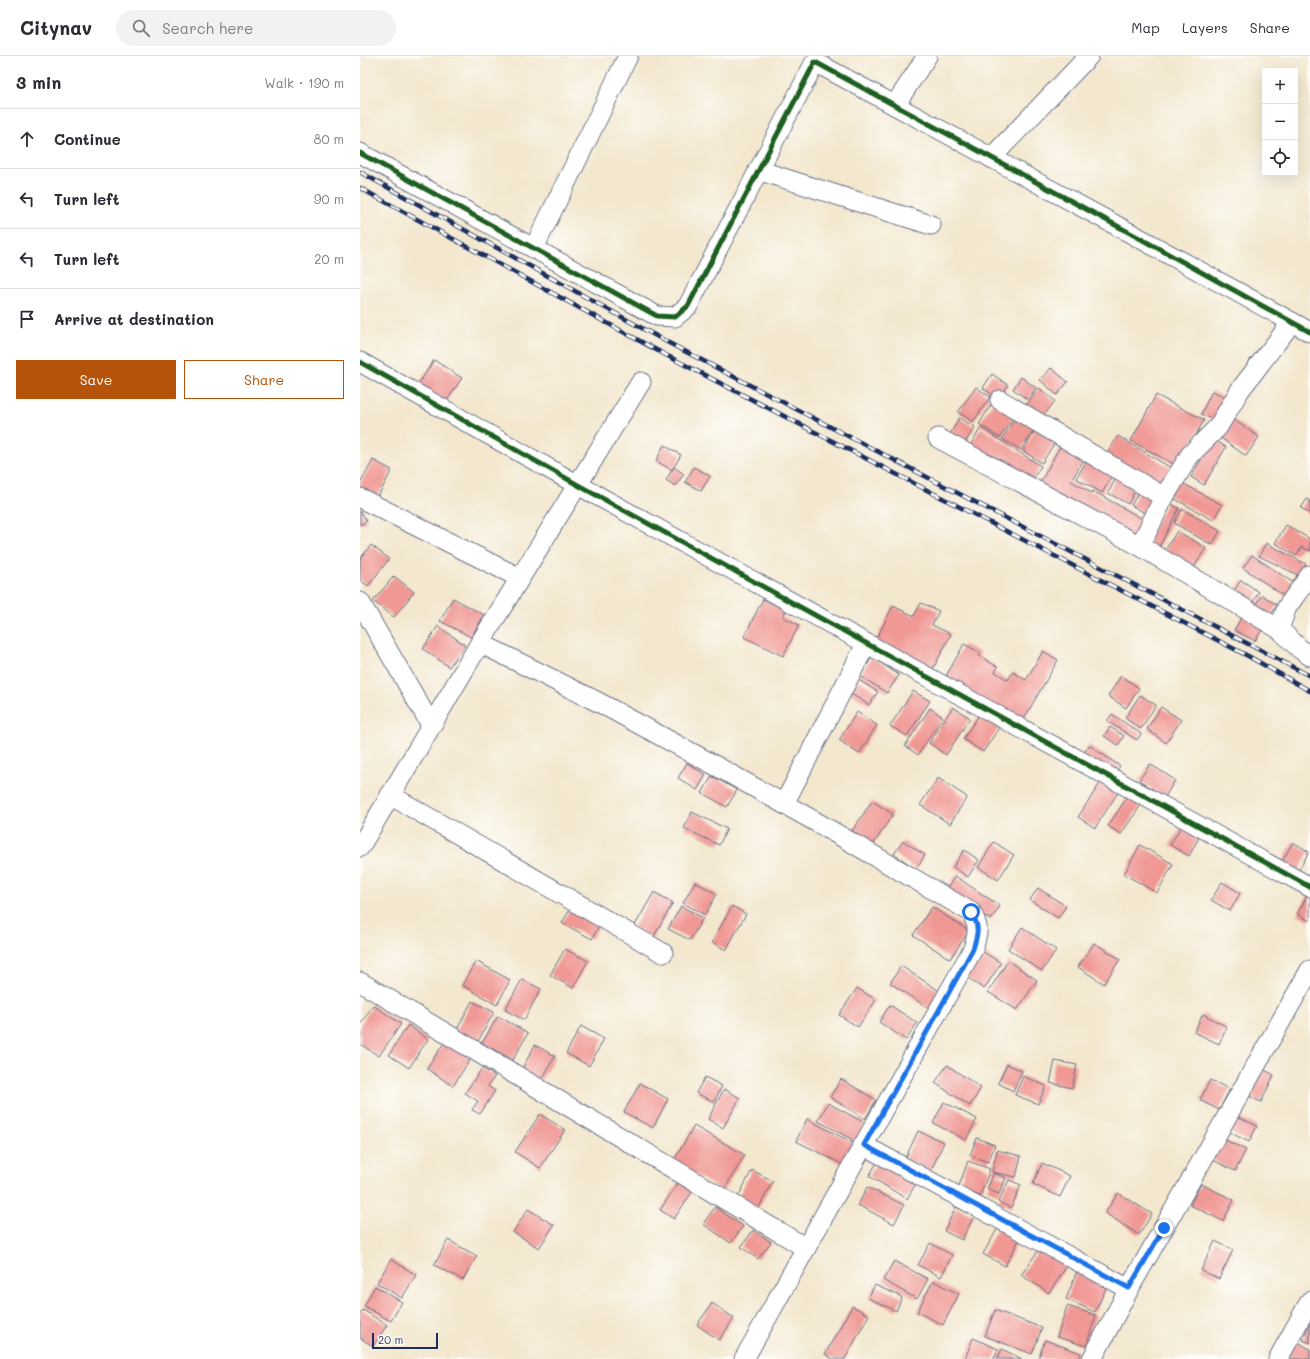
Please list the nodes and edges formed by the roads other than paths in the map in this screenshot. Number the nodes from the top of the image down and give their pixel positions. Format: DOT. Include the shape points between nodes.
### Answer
graph roads {
  1 [pos="628,56"];
  2 [pos="928,56"];
  3 [pos="1089,56"];
  4 [pos="816,59"];
  5 [pos="895,105"];
  6 [pos="360,153"];
  7 [pos="991,158"];
  8 [pos="758,170"];
  9 [pos="931,225"];
  10 [pos="534,248"];
  11 [pos="1292,322"];
  12 [pos="1310,332"];
  13 [pos="360,362"];
  14 [pos="641,382"];
  15 [pos="1000,400"];
  16 [pos="938,438"];
  17 [pos="578,485"];
  18 [pos="1164,497"];
  19 [pos="360,498"];
  20 [pos="1140,546"];
  21 [pos="1310,575"];
  22 [pos="520,578"];
  23 [pos="360,602"];
  24 [pos="1279,629"];
  25 [pos="480,643"];
  26 [pos="866,644"];
  27 [pos="1310,656"];
  28 [pos="431,725"];
  29 [pos="390,795"];
  30 [pos="784,804"];
  31 [pos="360,847"];
  32 [pos="1310,887"];
  33 [pos="663,953"];
  34 [pos="1310,970"];
  35 [pos="360,982"];
  36 [pos="864,1145"];
  37 [pos="806,1248"];
  38 [pos="1129,1288"];
  39 [pos="1310,1302"];
  40 [pos="744,1359"];
  41 [pos="1092,1359"];
  42 [pos="1278,1359"];
  1 -- 10 [label="street"];
  2 -- 5 [label="street"];
  3 -- 7 [label="street"];
  4 -- 5 [label="street"];
  4 -- 8 [label="street"];
  5 -- 7 [label="street"];
  6 -- 10 [label="street"];
  7 -- 11 [label="street"];
  8 -- 9 [label="street"];
  8 -- 10 [label="street" via="688,306 675,317 657,316"];
  11 -- 12 [label="street"];
  11 -- 18 [label="street" via="1240,390 1218,427 1190,455"];
  13 -- 17 [label="street"];
  14 -- 17 [label="street"];
  15 -- 18 [label="street"];
  16 -- 20 [label="street"];
  17 -- 22 [label="street"];
  17 -- 26 [label="street"];
  18 -- 20 [label="street"];
  19 -- 22 [label="street"];
  20 -- 24 [label="street"];
  21 -- 24 [label="street" via="1287,607"];
  22 -- 25 [label="street"];
  23 -- 28 [label="street"];
  24 -- 27 [label="street"];
  25 -- 28 [label="street"];
  25 -- 30 [label="street" via="600,703"];
  26 -- 30 [label="street"];
  26 -- 32 [label="street"];
  28 -- 29 [label="street"];
  29 -- 31 [label="street"];
  29 -- 33 [label="street"];
  30 -- 36 [label="street" via="971,912 977,923 973,949"];
  34 -- 38 [label="street"];
  35 -- 37 [label="street"];
  36 -- 37 [label="street"];
  36 -- 38 [label="street"];
  37 -- 40 [label="street"];
  38 -- 41 [label="street"];
  39 -- 42 [label="street"];
}
